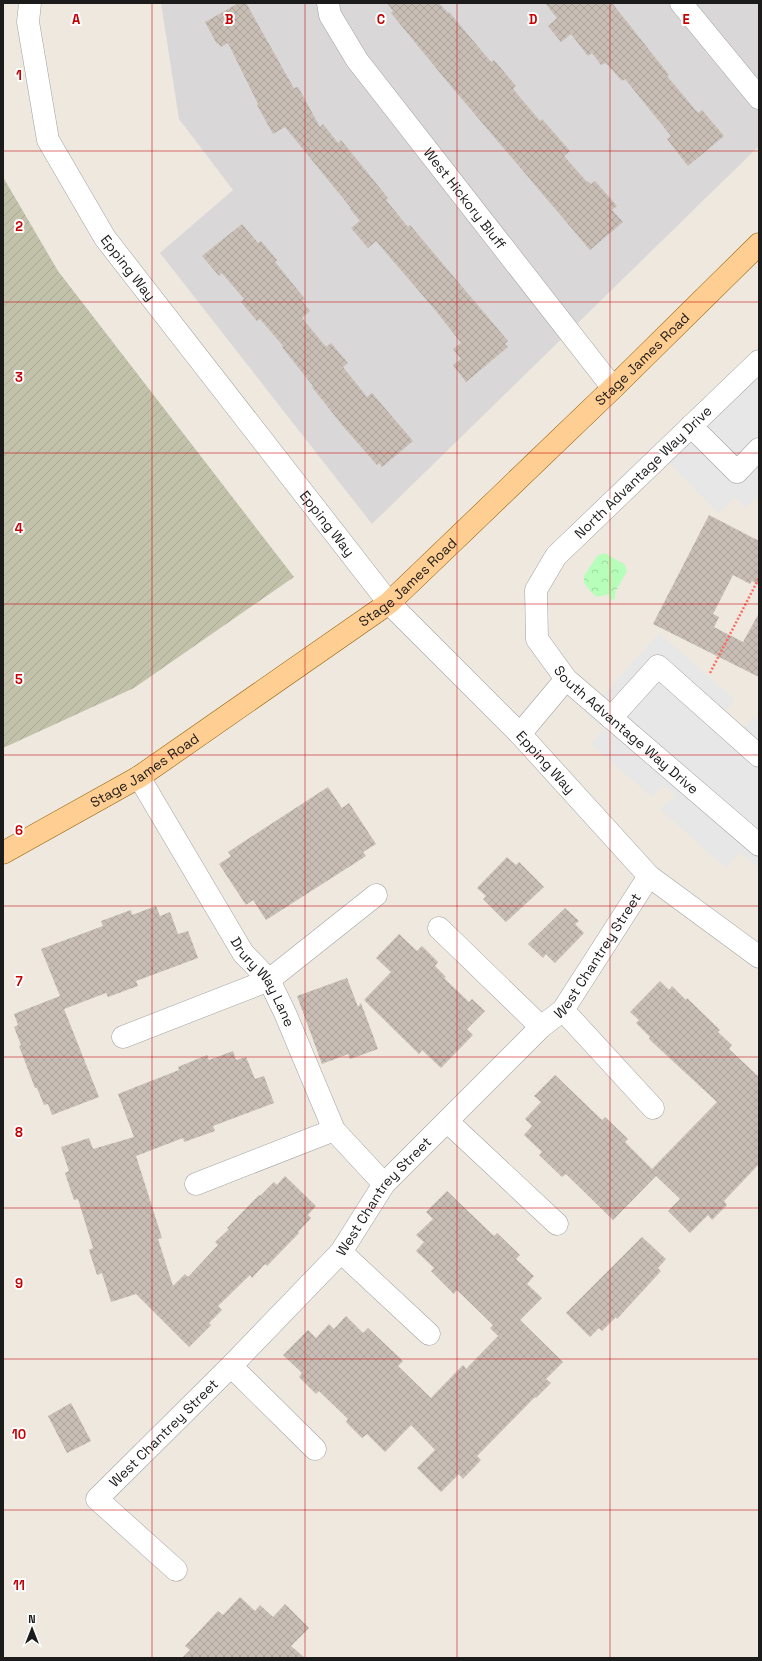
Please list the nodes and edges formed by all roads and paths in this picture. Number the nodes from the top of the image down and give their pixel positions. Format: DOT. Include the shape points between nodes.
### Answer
graph roads {
  1 [pos="30,3"];
  2 [pos="328,3"];
  3 [pos="681,3"];
  4 [pos="759,98"];
  5 [pos="759,244"];
  6 [pos="759,360"];
  7 [pos="613,388"];
  8 [pos="691,426"];
  9 [pos="759,449"];
  10 [pos="759,578"];
  11 [pos="536,590"];
  12 [pos="389,603"];
  13 [pos="710,673"];
  14 [pos="566,679"];
  15 [pos="611,718"];
  16 [pos="520,734"];
  17 [pos="759,756"];
  18 [pos="139,778"];
  19 [pos="759,845"];
  20 [pos="3,853"];
  21 [pos="649,876"];
  22 [pos="376,894"];
  23 [pos="439,928"];
  24 [pos="759,957"];
  25 [pos="268,980"];
  26 [pos="563,1010"];
  27 [pos="541,1028"];
  28 [pos="123,1037"];
  29 [pos="654,1108"];
  30 [pos="448,1122"];
  31 [pos="334,1130"];
  32 [pos="196,1184"];
  33 [pos="384,1184"];
  34 [pos="557,1224"];
  35 [pos="341,1252"];
  36 [pos="430,1334"];
  37 [pos="231,1366"];
  38 [pos="315,1449"];
  39 [pos="176,1570"];
  1 -- 12 [label="street, Epping Way" via="28,22 48,140 104,238"];
  2 -- 7 [label="street, West Hickory Bluff" via="330,14 357,60"];
  3 -- 4 [label="street"];
  5 -- 7 [label="main road, Stage James Road"];
  6 -- 8 [label="street, North Advantage Way Drive"];
  7 -- 12 [label="main road, Stage James Road"];
  8 -- 9 [label="street" via="736,472"];
  8 -- 11 [label="street, North Advantage Way Drive" via="556,556"];
  10 -- 13 [label="path"];
  11 -- 14 [label="street, South Advantage Way Drive" via="537,639"];
  12 -- 16 [label="street, Epping Way"];
  12 -- 18 [label="main road, Stage James Road"];
  14 -- 15 [label="street, South Advantage Way Drive"];
  14 -- 16 [label="street"];
  15 -- 17 [label="street" via="658,666"];
  15 -- 19 [label="street, South Advantage Way Drive"];
  16 -- 21 [label="street, Epping Way"];
  18 -- 20 [label="main road, Stage James Road"];
  18 -- 25 [label="street, Drury Way Lane" via="243,952"];
  21 -- 24 [label="street, Epping Way"];
  21 -- 26 [label="street, West Chantrey Street"];
  22 -- 25 [label="street"];
  23 -- 27 [label="street"];
  25 -- 28 [label="street"];
  25 -- 31 [label="street, Drury Way Lane" via="285,1013"];
  26 -- 27 [label="street, West Chantrey Street"];
  26 -- 29 [label="street"];
  27 -- 30 [label="street, West Chantrey Street"];
  30 -- 33 [label="street, West Chantrey Street"];
  30 -- 34 [label="street"];
  31 -- 32 [label="street"];
  31 -- 33 [label="street, Drury Way Lane"];
  33 -- 35 [label="street, West Chantrey Street"];
  35 -- 36 [label="street"];
  35 -- 37 [label="street, West Chantrey Street"];
  37 -- 38 [label="street"];
  37 -- 39 [label="street, West Chantrey Street" via="97,1499"];
}
